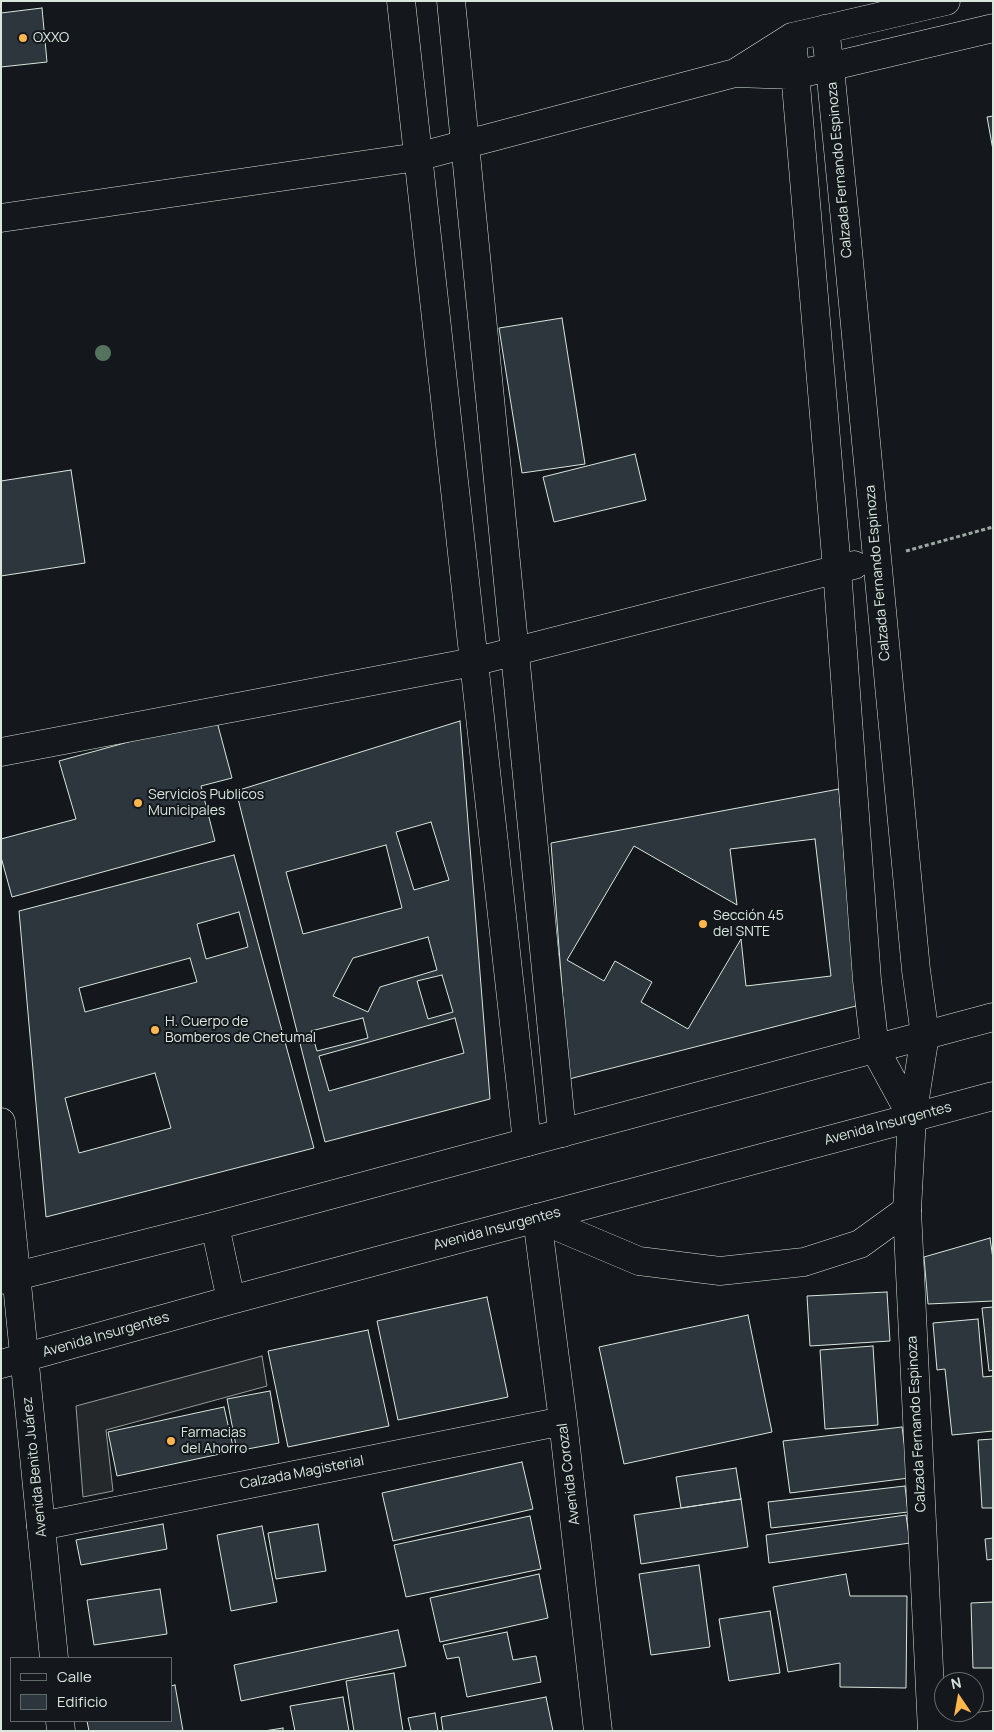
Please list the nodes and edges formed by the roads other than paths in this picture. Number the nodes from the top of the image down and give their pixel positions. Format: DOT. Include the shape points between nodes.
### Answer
graph roads {
  1 [pos="401,1"];
  2 [pos="451,1"];
  3 [pos="946,1"];
  4 [pos="993,28"];
  5 [pos="824,29"];
  6 [pos="792,37"];
  7 [pos="830,68"];
  8 [pos="735,73"];
  9 [pos="795,75"];
  10 [pos="464,145"];
  11 [pos="417,157"];
  12 [pos="1,218"];
  13 [pos="846,230"];
  14 [pos="810,237"];
  15 [pos="864,429"];
  16 [pos="826,434"];
  17 [pos="876,559"];
  18 [pos="837,569"];
  19 [pos="514,652"];
  20 [pos="474,662"];
  21 [pos="1,752"];
  22 [pos="993,1017"];
  23 [pos="925,1035"];
  24 [pos="875,1049"];
  25 [pos="993,1096"];
  26 [pos="912,1117"];
  27 [pos="1,1122"];
  28 [pos="562,1133"];
  29 [pos="527,1142"];
  30 [pos="906,1210"];
  31 [pos="536,1218"];
  32 [pos="215,1226"];
  33 [pos="8,1278"];
  34 [pos="231,1300"];
  35 [pos="13,1361"];
  36 [pos="563,1421"];
  37 [pos="40,1526"];
  38 [pos="54,1657"];
  39 [pos="993,1725"];
  40 [pos="598,1731"];
  41 [pos="932,1731"];
  42 [pos="938,1731"];
  1 -- 11 [label="street"];
  2 -- 10 [label="street"];
  3 -- 5 [label="street"];
  4 -- 7 [label="street"];
  5 -- 6 [label="street"];
  5 -- 7 [label="street, Calzada Fernando Espinoza"];
  6 -- 8 [label="street"];
  6 -- 9 [label="street"];
  7 -- 9 [label="street"];
  7 -- 13 [label="street, Calzada Fernando Espinoza"];
  8 -- 9 [label="street"];
  8 -- 10 [label="street"];
  9 -- 14 [label="street"];
  10 -- 11 [label="street"];
  10 -- 19 [label="street"];
  11 -- 12 [label="street"];
  11 -- 20 [label="street"];
  13 -- 14 [label="street"];
  13 -- 15 [label="street, Calzada Fernando Espinoza"];
  14 -- 16 [label="street"];
  15 -- 16 [label="street"];
  15 -- 17 [label="street, Calzada Fernando Espinoza"];
  16 -- 18 [label="street"];
  17 -- 18 [label="street"];
  17 -- 23 [label="street, Calzada Fernando Espinoza"];
  18 -- 19 [label="street"];
  18 -- 24 [label="street" via="866,980"];
  19 -- 20 [label="street"];
  19 -- 28 [label="street"];
  20 -- 21 [label="street"];
  20 -- 29 [label="street"];
  22 -- 23 [label="street"];
  23 -- 24 [label="street"];
  23 -- 26 [label="street, Calzada Fernando Espinoza"];
  24 -- 26 [label="street"];
  24 -- 28 [label="street"];
  25 -- 26 [label="street, Avenida Insurgentes"];
  26 -- 30 [label="street, Calzada Fernando Espinoza"];
  26 -- 31 [label="street, Avenida Insurgentes"];
  27 -- 33 [label="street, Avenida Benito Juárez"];
  28 -- 29 [label="street"];
  29 -- 32 [label="street"];
  30 -- 31 [label="street" via="860,1244 804,1262 720,1271 639,1261"];
  30 -- 41 [label="street, Calzada Fernando Espinoza"];
  31 -- 34 [label="street, Avenida Insurgentes"];
  31 -- 36 [label="street, Avenida Corozal"];
  32 -- 33 [label="street"];
  32 -- 34 [label="street"];
  33 -- 35 [label="street, Avenida Benito Juárez"];
  34 -- 35 [label="street, Avenida Insurgentes"];
  35 -- 37 [label="street, Avenida Benito Juárez"];
  36 -- 37 [label="street, Calzada Magisterial"];
  36 -- 40 [label="street, Avenida Corozal"];
  37 -- 38 [label="street, Avenida Benito Juárez"];
  39 -- 42 [label="street"];
}
